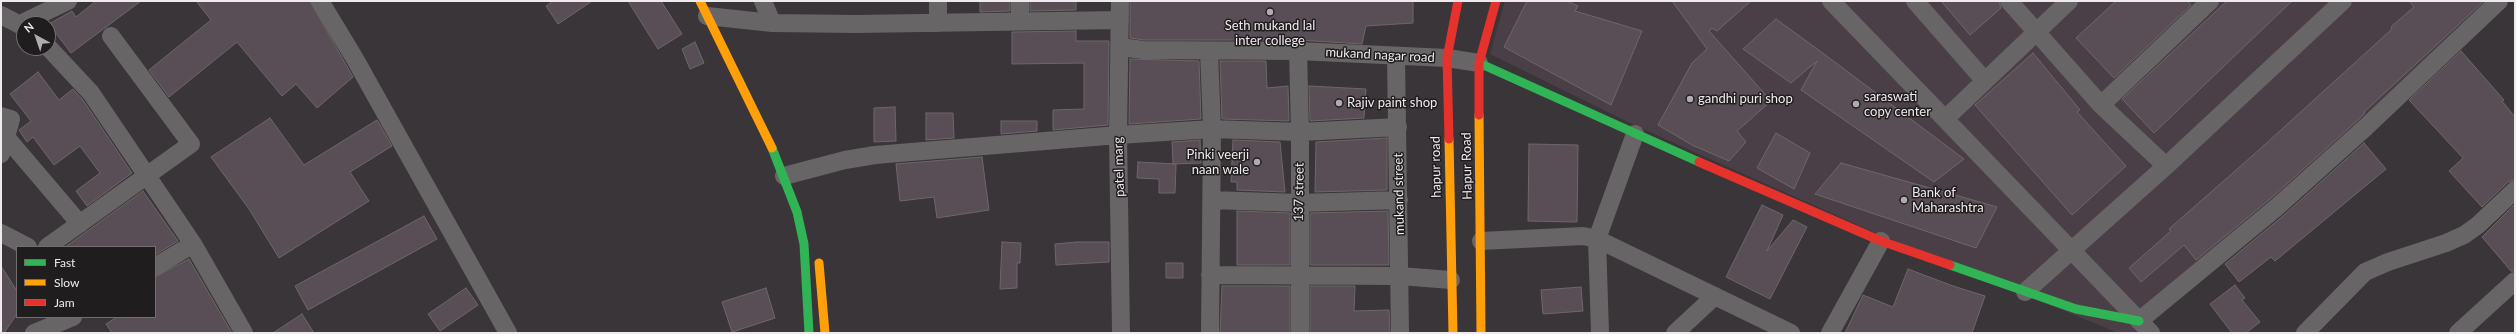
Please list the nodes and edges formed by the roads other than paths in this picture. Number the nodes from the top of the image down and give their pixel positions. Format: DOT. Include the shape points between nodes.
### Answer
graph roads {
  1 [pos="68,1"];
  2 [pos="320,1"];
  3 [pos="763,1"];
  4 [pos="938,1"];
  5 [pos="1020,1"];
  6 [pos="1120,1"];
  7 [pos="1458,1"];
  8 [pos="1496,1"];
  9 [pos="1830,1"];
  10 [pos="1915,1"];
  11 [pos="2009,1"];
  12 [pos="2069,1"];
  13 [pos="2210,1"];
  14 [pos="2343,1"];
  15 [pos="2499,1"];
  16 [pos="715,14"];
  17 [pos="1,15"];
  18 [pos="39,16"];
  19 [pos="1120,20"];
  20 [pos="1020,21"];
  21 [pos="16,22"];
  22 [pos="772,23"];
  23 [pos="938,23"];
  24 [pos="2037,31"];
  25 [pos="111,36"];
  26 [pos="1120,47"];
  27 [pos="1209,51"];
  28 [pos="1298,51"];
  29 [pos="56,56"];
  30 [pos="1396,56"];
  31 [pos="1447,58"];
  32 [pos="1479,63"];
  33 [pos="1985,81"];
  34 [pos="2101,105"];
  35 [pos="1,116"];
  36 [pos="1945,119"];
  37 [pos="1398,127"];
  38 [pos="1212,129"];
  39 [pos="1300,132"];
  40 [pos="1635,134"];
  41 [pos="1118,135"];
  42 [pos="3,147"];
  43 [pos="2166,166"];
  44 [pos="794,173"];
  45 [pos="148,177"];
  46 [pos="2515,190"];
  47 [pos="1212,200"];
  48 [pos="1399,200"];
  49 [pos="1299,203"];
  50 [pos="80,224"];
  51 [pos="1,233"];
  52 [pos="1597,240"];
  53 [pos="1481,241"];
  54 [pos="1881,241"];
  55 [pos="193,244"];
  56 [pos="26,246"];
  57 [pos="48,246"];
  58 [pos="2072,249"];
  59 [pos="818,254"];
  60 [pos="156,266"];
  61 [pos="1210,274"];
  62 [pos="1300,275"];
  63 [pos="1400,276"];
  64 [pos="1451,280"];
  65 [pos="2515,281"];
  66 [pos="2025,292"];
  67 [pos="1715,296"];
  68 [pos="70,318"];
  69 [pos="2145,327"];
  70 [pos="503,331"];
  71 [pos="34,333"];
  72 [pos="244,333"];
  73 [pos="809,333"];
  74 [pos="825,333"];
  75 [pos="1121,333"];
  76 [pos="1210,333"];
  77 [pos="1300,333"];
  78 [pos="1400,333"];
  79 [pos="1453,333"];
  80 [pos="1481,333"];
  81 [pos="1600,333"];
  82 [pos="1675,333"];
  83 [pos="1792,333"];
  84 [pos="1830,333"];
  85 [pos="2305,333"];
  86 [pos="2458,333"];
  1 -- 18 [label="street"];
  2 -- 70 [label="street" via="355,59"];
  3 -- 22 [label="street"];
  4 -- 23 [label="street"];
  5 -- 20 [label="street"];
  6 -- 19 [label="street, patel marg"];
  7 -- 31 [label="main road, hapur road"];
  8 -- 32 [label="main road, Hapur Road"];
  9 -- 36 [label="street"];
  10 -- 33 [label="street"];
  11 -- 24 [label="street"];
  12 -- 24 [label="street"];
  13 -- 34 [label="street"];
  14 -- 43 [label="street"];
  15 -- 69 [label="street"];
  16 -- 22 [label="street"];
  16 -- 44 [label="main road"];
  17 -- 21 [label="street"];
  19 -- 20 [label="street"];
  19 -- 26 [label="street, patel marg"];
  20 -- 23 [label="street"];
  22 -- 23 [label="street"];
  24 -- 33 [label="street"];
  24 -- 34 [label="street"];
  25 -- 45 [label="street" via="191,144"];
  26 -- 27 [label="street, mukand nagar road"];
  26 -- 41 [label="street, patel marg"];
  27 -- 28 [label="street, mukand nagar road"];
  27 -- 38 [label="street"];
  28 -- 30 [label="street, mukand nagar road"];
  28 -- 39 [label="street, 137 street"];
  29 -- 45 [label="street" via="91,93"];
  30 -- 31 [label="street, mukand nagar road"];
  30 -- 37 [label="street, mukand street"];
  31 -- 32 [label="street, mukand nagar road"];
  31 -- 64 [label="main road, hapur road"];
  32 -- 40 [label="main road"];
  32 -- 53 [label="main road, Hapur Road"];
  33 -- 36 [label="street"];
  34 -- 43 [label="street"];
  35 -- 42 [label="street" via="11,118"];
  36 -- 58 [label="street"];
  37 -- 39 [label="street"];
  37 -- 48 [label="street, mukand street"];
  38 -- 39 [label="street"];
  38 -- 41 [label="street"];
  38 -- 47 [label="street"];
  39 -- 49 [label="street, 137 street"];
  40 -- 52 [label="street"];
  40 -- 54 [label="main road"];
  41 -- 44 [label="street" via="875,155"];
  41 -- 75 [label="street, patel marg"];
  42 -- 50 [label="street"];
  43 -- 58 [label="street"];
  44 -- 73 [label="main road" via="797,212 804,244"];
  45 -- 50 [label="street"];
  45 -- 55 [label="street"];
  46 -- 85 [label="street" via="2464,235 2365,272"];
  47 -- 49 [label="street"];
  47 -- 61 [label="street"];
  48 -- 49 [label="street"];
  48 -- 63 [label="street, mukand street"];
  49 -- 62 [label="street, 137 street"];
  50 -- 57 [label="street"];
  51 -- 56 [label="street"];
  52 -- 53 [label="street" via="1583,236"];
  52 -- 67 [label="street"];
  52 -- 81 [label="street"];
  53 -- 80 [label="main road, Hapur Road"];
  54 -- 66 [label="main road"];
  54 -- 84 [label="street"];
  55 -- 60 [label="street"];
  55 -- 72 [label="street"];
  58 -- 66 [label="street"];
  58 -- 69 [label="street"];
  59 -- 74 [label="main road"];
  61 -- 62 [label="street"];
  61 -- 76 [label="street"];
  62 -- 63 [label="street"];
  62 -- 77 [label="street, 137 street"];
  63 -- 64 [label="street"];
  63 -- 78 [label="street, mukand street"];
  64 -- 79 [label="main road, hapur road"];
  65 -- 86 [label="street"];
  66 -- 69 [label="main road" via="2076,309"];
  67 -- 82 [label="street"];
  67 -- 83 [label="street"];
  68 -- 71 [label="street"];
}
